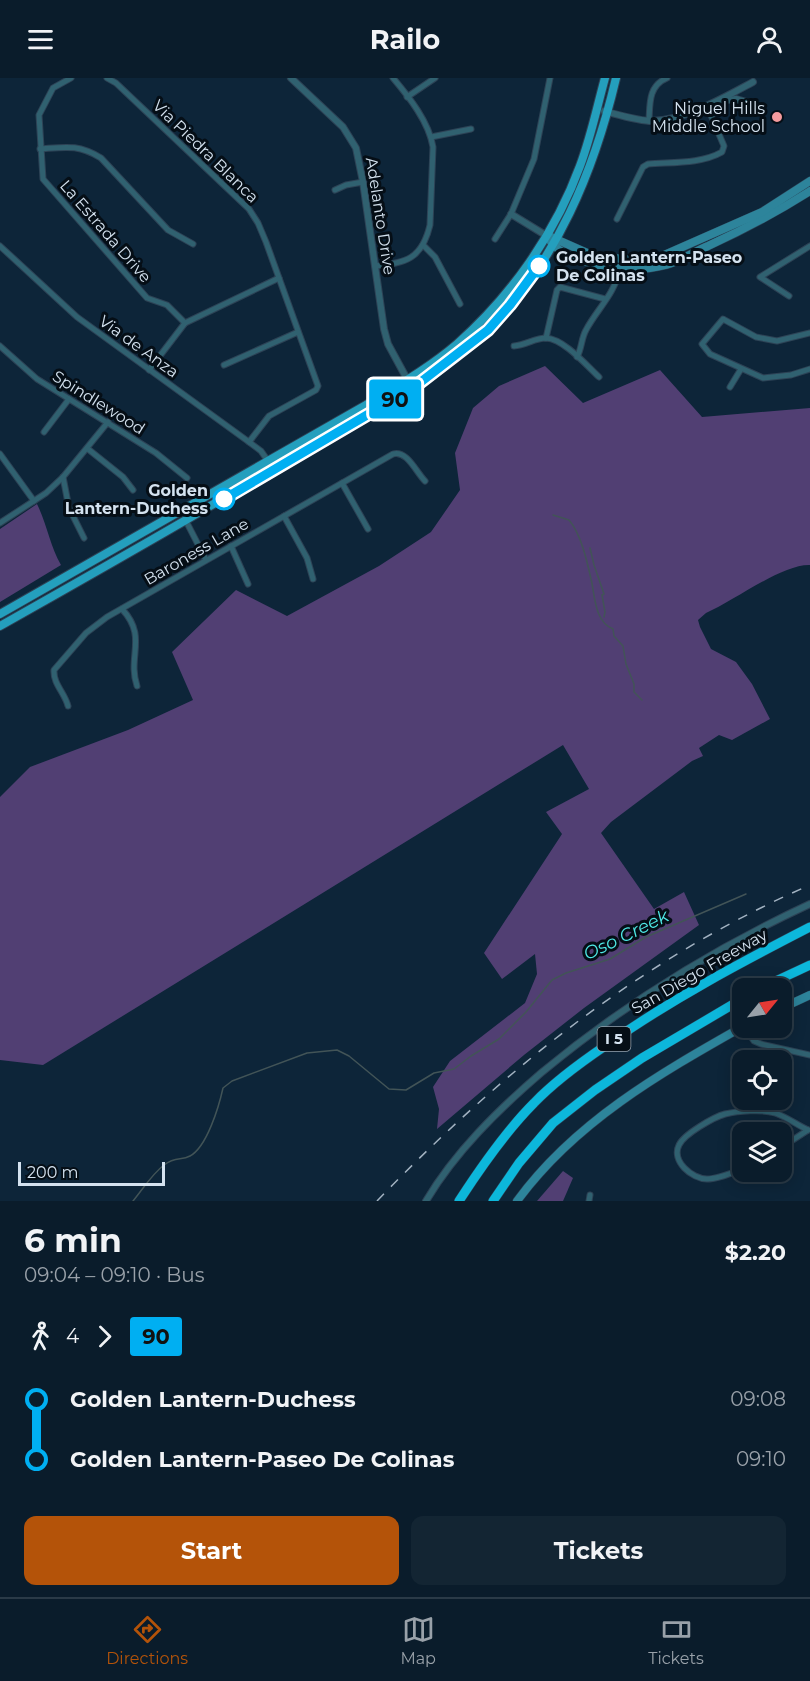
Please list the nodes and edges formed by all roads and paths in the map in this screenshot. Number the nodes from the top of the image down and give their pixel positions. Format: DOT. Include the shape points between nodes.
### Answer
graph roads {
  1 [pos="71,78"];
  2 [pos="107,78"];
  3 [pos="291,78"];
  4 [pos="393,78"];
  5 [pos="435,78"];
  6 [pos="550,78"];
  7 [pos="605,78"];
  8 [pos="616,78"];
  9 [pos="666,78"];
  10 [pos="753,82"];
  11 [pos="408,97"];
  12 [pos="715,102"];
  13 [pos="750,103"];
  14 [pos="707,106"];
  15 [pos="597,108"];
  16 [pos="608,112"];
  17 [pos="650,121"];
  18 [pos="471,129"];
  19 [pos="431,137"];
  20 [pos="40,148"];
  21 [pos="810,181"];
  22 [pos="363,182"];
  23 [pos="335,190"];
  24 [pos="810,191"];
  25 [pos="511,214"];
  26 [pos="616,219"];
  27 [pos="547,236"];
  28 [pos="495,239"];
  29 [pos="554,243"];
  30 [pos="193,244"];
  31 [pos="423,245"];
  32 [pos="0,246"];
  33 [pos="810,246"];
  34 [pos="620,259"];
  35 [pos="375,266"];
  36 [pos="619,269"];
  37 [pos="279,278"];
  38 [pos="789,296"];
  39 [pos="606,299"];
  40 [pos="460,304"];
  41 [pos="185,323"];
  42 [pos="298,332"];
  43 [pos="810,333"];
  44 [pos="546,338"];
  45 [pos="0,346"];
  46 [pos="514,346"];
  47 [pos="577,357"];
  48 [pos="448,362"];
  49 [pos="224,365"];
  50 [pos="741,369"];
  51 [pos="810,369"];
  52 [pos="148,370"];
  53 [pos="599,377"];
  54 [pos="407,379"];
  55 [pos="730,387"];
  56 [pos="69,399"];
  57 [pos="376,411"];
  58 [pos="108,422"];
  59 [pos="44,432"];
  60 [pos="249,442"];
  61 [pos="88,449"];
  62 [pos="0,454"];
  63 [pos="268,461"];
  64 [pos="286,462"];
  65 [pos="265,475"];
  66 [pos="63,477"];
  67 [pos="187,478"];
  68 [pos="424,481"];
  69 [pos="342,483"];
  70 [pos="133,490"];
  71 [pos="34,501"];
  72 [pos="190,506"];
  73 [pos="284,516"];
  74 [pos="166,519"];
  75 [pos="186,521"];
  76 [pos="0,523"];
  77 [pos="368,529"];
  78 [pos="84,538"];
  79 [pos="231,546"];
  80 [pos="206,560"];
  81 [pos="313,579"];
  82 [pos="248,584"];
  83 [pos="122,609"];
  84 [pos="0,614"];
  85 [pos="0,626"];
  86 [pos="137,686"];
  87 [pos="68,706"];
  88 [pos="810,904"];
  89 [pos="810,927"];
  90 [pos="810,964"];
  91 [pos="781,978"];
  92 [pos="810,995"];
  93 [pos="792,1003"];
  94 [pos="732,1005"];
  95 [pos="732,1034"];
  96 [pos="752,1038"];
  97 [pos="810,1056"];
  98 [pos="809,1130"];
  99 [pos="792,1141"];
  100 [pos="732,1172"];
  101 [pos="426,1201"];
  102 [pos="459,1201"];
  103 [pos="493,1201"];
  104 [pos="517,1201"];
  1 -- 20 [label="street, La Estrada Drive" via="52,88 39,116"];
  2 -- 37 [label="street, Via Piedra Blanca" via="249,209"];
  3 -- 22 [label="street, Adelanto Drive" via="350,136 360,157"];
  4 -- 11 [label="street"];
  5 -- 11 [label="street"];
  6 -- 25 [label="street" via="534,159"];
  7 -- 15 [label="main road"];
  8 -- 16 [label="main road"];
  9 -- 17 [label="street" via="650,96"];
  10 -- 12 [label="street"];
  11 -- 19 [label="street"];
  12 -- 13 [label="street" via="736,99"];
  12 -- 14 [label="street"];
  14 -- 17 [label="street" via="666,120"];
  14 -- 26 [label="street" via="724,146 722,152 686,162 648,164"];
  15 -- 16 [label="street"];
  15 -- 27 [label="main road" via="580,168"];
  16 -- 17 [label="street"];
  16 -- 29 [label="main road" via="579,195"];
  18 -- 19 [label="street"];
  19 -- 31 [label="street" via="430,225"];
  20 -- 30 [label="street" via="87,149 168,230"];
  20 -- 41 [label="street, La Estrada Drive" via="43,179 147,298 166,305"];
  21 -- 34 [label="main road" via="762,212 672,253"];
  22 -- 23 [label="street"];
  22 -- 35 [label="street, Adelanto Drive"];
  24 -- 36 [label="main road" via="754,225 678,260"];
  25 -- 27 [label="street"];
  25 -- 28 [label="street"];
  27 -- 29 [label="main road"];
  27 -- 54 [label="main road" via="490,312 456,344"];
  29 -- 34 [label="main road" via="594,256"];
  29 -- 36 [label="main road" via="574,259"];
  29 -- 48 [label="main road" via="503,314"];
  31 -- 35 [label="street" via="407,261"];
  31 -- 40 [label="street" via="435,257"];
  32 -- 52 [label="street, Via de Anza" via="77,317"];
  33 -- 38 [label="street" via="760,277"];
  34 -- 36 [label="main road"];
  35 -- 54 [label="street, Adelanto Drive" via="384,329"];
  36 -- 39 [label="street"];
  37 -- 41 [label="street"];
  37 -- 42 [label="street, Via Piedra Blanca"];
  39 -- 44 [label="street" via="563,287 558,290"];
  39 -- 47 [label="street" via="582,338"];
  41 -- 52 [label="street"];
  42 -- 49 [label="street"];
  42 -- 60 [label="street, Via Piedra Blanca" via="317,381 315,390 269,416"];
  43 -- 50 [label="street" via="777,341 756,337 723,319 702,344 710,354"];
  44 -- 46 [label="street"];
  44 -- 47 [label="street" via="561,342"];
  45 -- 56 [label="street, Spindlewood" via="37,379"];
  47 -- 53 [label="street"];
  48 -- 54 [label="main road" via="418,380"];
  48 -- 57 [label="main road"];
  50 -- 51 [label="street" via="763,378"];
  50 -- 55 [label="street"];
  52 -- 60 [label="street, Via de Anza"];
  54 -- 57 [label="main road" via="407,386"];
  54 -- 63 [label="main road"];
  56 -- 58 [label="street, Spindlewood"];
  56 -- 59 [label="street"];
  57 -- 64 [label="main road"];
  58 -- 61 [label="street"];
  58 -- 67 [label="street, Spindlewood"];
  60 -- 63 [label="street, Via de Anza"];
  61 -- 66 [label="street"];
  61 -- 70 [label="street"];
  62 -- 71 [label="street"];
  63 -- 64 [label="main road"];
  63 -- 65 [label="main road"];
  63 -- 72 [label="main road"];
  64 -- 65 [label="main road"];
  65 -- 75 [label="main road"];
  66 -- 71 [label="street"];
  66 -- 78 [label="street" via="69,508"];
  68 -- 69 [label="street, Baroness Lane" via="399,453"];
  69 -- 73 [label="street, Baroness Lane"];
  69 -- 77 [label="street"];
  71 -- 76 [label="street"];
  72 -- 74 [label="main road"];
  72 -- 75 [label="main road"];
  73 -- 79 [label="street, Baroness Lane"];
  73 -- 81 [label="street" via="307,558"];
  74 -- 75 [label="main road"];
  74 -- 84 [label="main road"];
  75 -- 80 [label="street"];
  75 -- 85 [label="main road"];
  79 -- 80 [label="street, Baroness Lane"];
  79 -- 82 [label="street"];
  80 -- 83 [label="street, Baroness Lane"];
  83 -- 86 [label="street" via="136,634"];
  83 -- 87 [label="street, Baroness Lane" via="90,630 56,667 54,679"];
  88 -- 101 [label="street" via="702,960 591,1033 502,1108 460,1154"];
  89 -- 102 [label="highway, San Diego Freeway / I 5" via="676,1000 578,1065 534,1102 496,1146"];
  90 -- 91 [label="highway"];
  92 -- 93 [label="main road"];
  94 -- 103 [label="highway, I 5" via="642,1058 553,1123"];
  95 -- 104 [label="main road" via="619,1102 553,1158"];
  96 -- 97 [label="street" via="761,1044"];
  98 -- 99 [label="street"];
  98 -- 100 [label="street" via="777,1113 731,1113 717,1117 679,1145 677,1156 681,1163 701,1178"];
}
